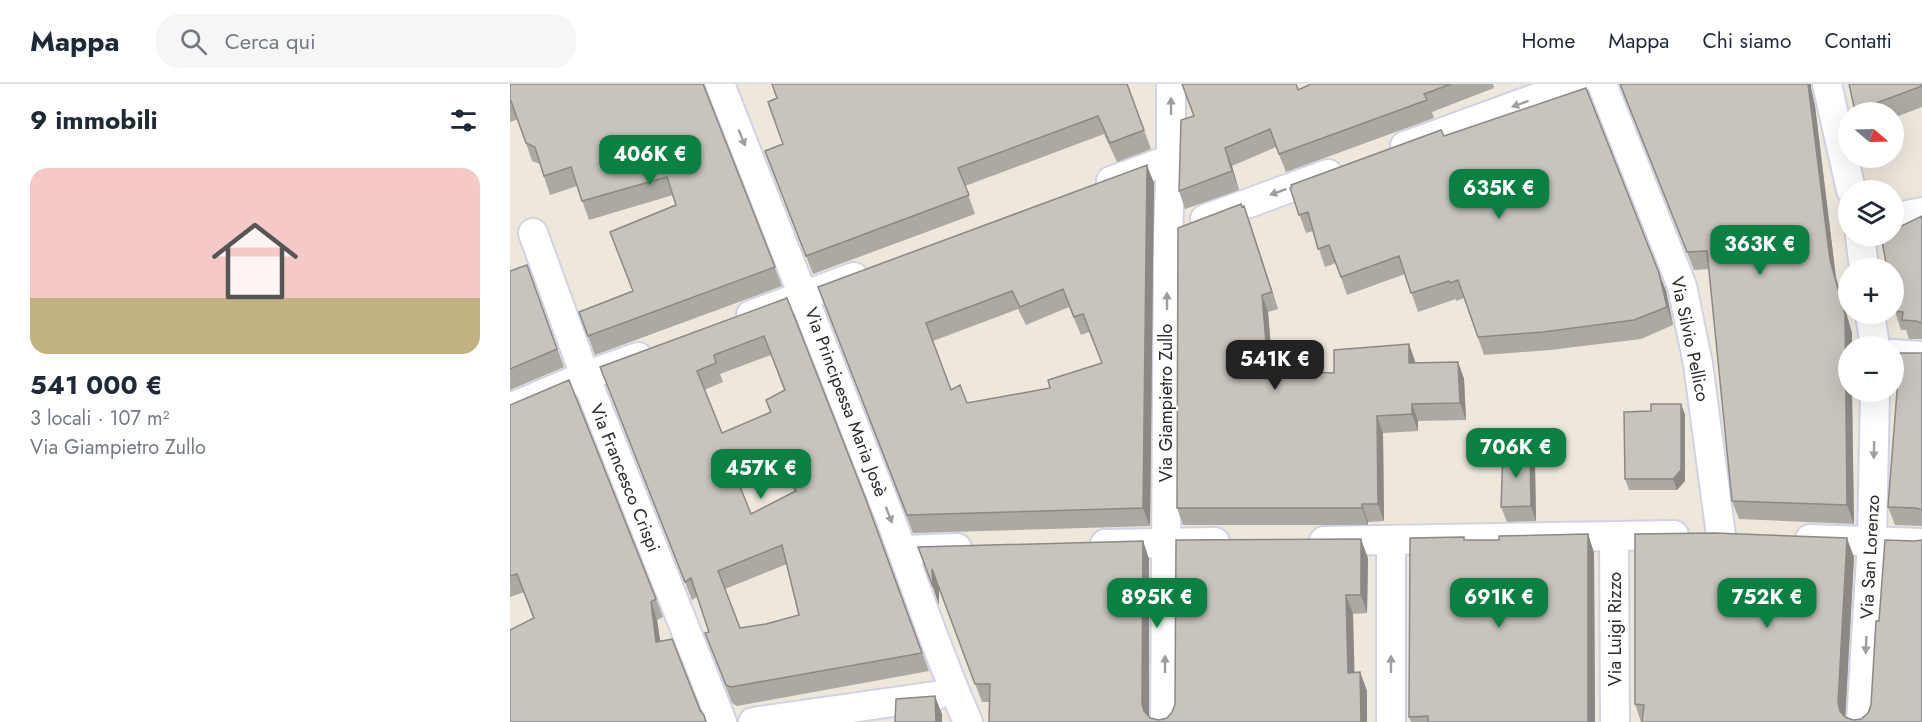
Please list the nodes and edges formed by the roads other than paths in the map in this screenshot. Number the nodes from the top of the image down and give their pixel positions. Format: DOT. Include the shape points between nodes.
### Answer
graph roads {
  1 [pos="720,84"];
  2 [pos="1172,84"];
  3 [pos="1575,84"];
  4 [pos="1602,84"];
  5 [pos="1827,84"];
  6 [pos="1171,159"];
  7 [pos="1849,180"];
  8 [pos="1082,192"];
  9 [pos="1922,212"];
  10 [pos="1904,216"];
  11 [pos="533,233"];
  12 [pos="1168,233"];
  13 [pos="882,267"];
  14 [pos="804,296"];
  15 [pos="728,324"];
  16 [pos="662,348"];
  17 [pos="1904,355"];
  18 [pos="1922,356"];
  19 [pos="585,376"];
  20 [pos="1875,402"];
  21 [pos="510,408"];
  22 [pos="1614,536"];
  23 [pos="1779,537"];
  24 [pos="1296,541"];
  25 [pos="1391,541"];
  26 [pos="1872,541"];
  27 [pos="1165,542"];
  28 [pos="1236,542"];
  29 [pos="1922,543"];
  30 [pos="1082,545"];
  31 [pos="986,547"];
  32 [pos="902,550"];
  33 [pos="955,693"];
  34 [pos="722,722"];
  35 [pos="753,722"];
  36 [pos="968,722"];
  37 [pos="1165,722"];
  38 [pos="1391,722"];
  39 [pos="1615,722"];
  40 [pos="1861,722"];
  1 -- 14 [label="street, Via Principessa Maria Josè, one-way"];
  6 -- 2 [label="street, Via Giampietro Zullo, one-way"];
  3 -- 12 [label="street, one-way"];
  4 -- 22 [label="street, Via Silvio Pellico" via="1682,286 1732,536"];
  5 -- 7 [label="street"];
  6 -- 8 [label="street"];
  6 -- 12 [label="street, Via Giampietro Zullo"];
  9 -- 10 [label="street"];
  11 -- 19 [label="street, Via Francesco Crispi"];
  27 -- 12 [label="street, Via Giampietro Zullo, one-way"];
  13 -- 14 [label="street"];
  14 -- 15 [label="street"];
  14 -- 32 [label="street, Via Principessa Maria Josè, one-way"];
  16 -- 19 [label="street"];
  17 -- 18 [label="street"];
  19 -- 21 [label="street"];
  19 -- 34 [label="street, Via Francesco Crispi"];
  20 -- 26 [label="street, Via San Lorenzo, one-way"];
  22 -- 25 [label="street"];
  22 -- 39 [label="street, Via Luigi Rizzo"];
  23 -- 26 [label="street"];
  24 -- 25 [label="street"];
  38 -- 25 [label="street, one-way"];
  26 -- 29 [label="street"];
  26 -- 40 [label="street, Via San Lorenzo, one-way"];
  27 -- 28 [label="street"];
  27 -- 30 [label="street"];
  37 -- 27 [label="street, Via Giampietro Zullo, one-way"];
  31 -- 32 [label="street"];
  32 -- 33 [label="street, Via Principessa Maria Josè"];
  33 -- 35 [label="street"];
  33 -- 36 [label="street, Via Principessa Maria Josè"];
}
